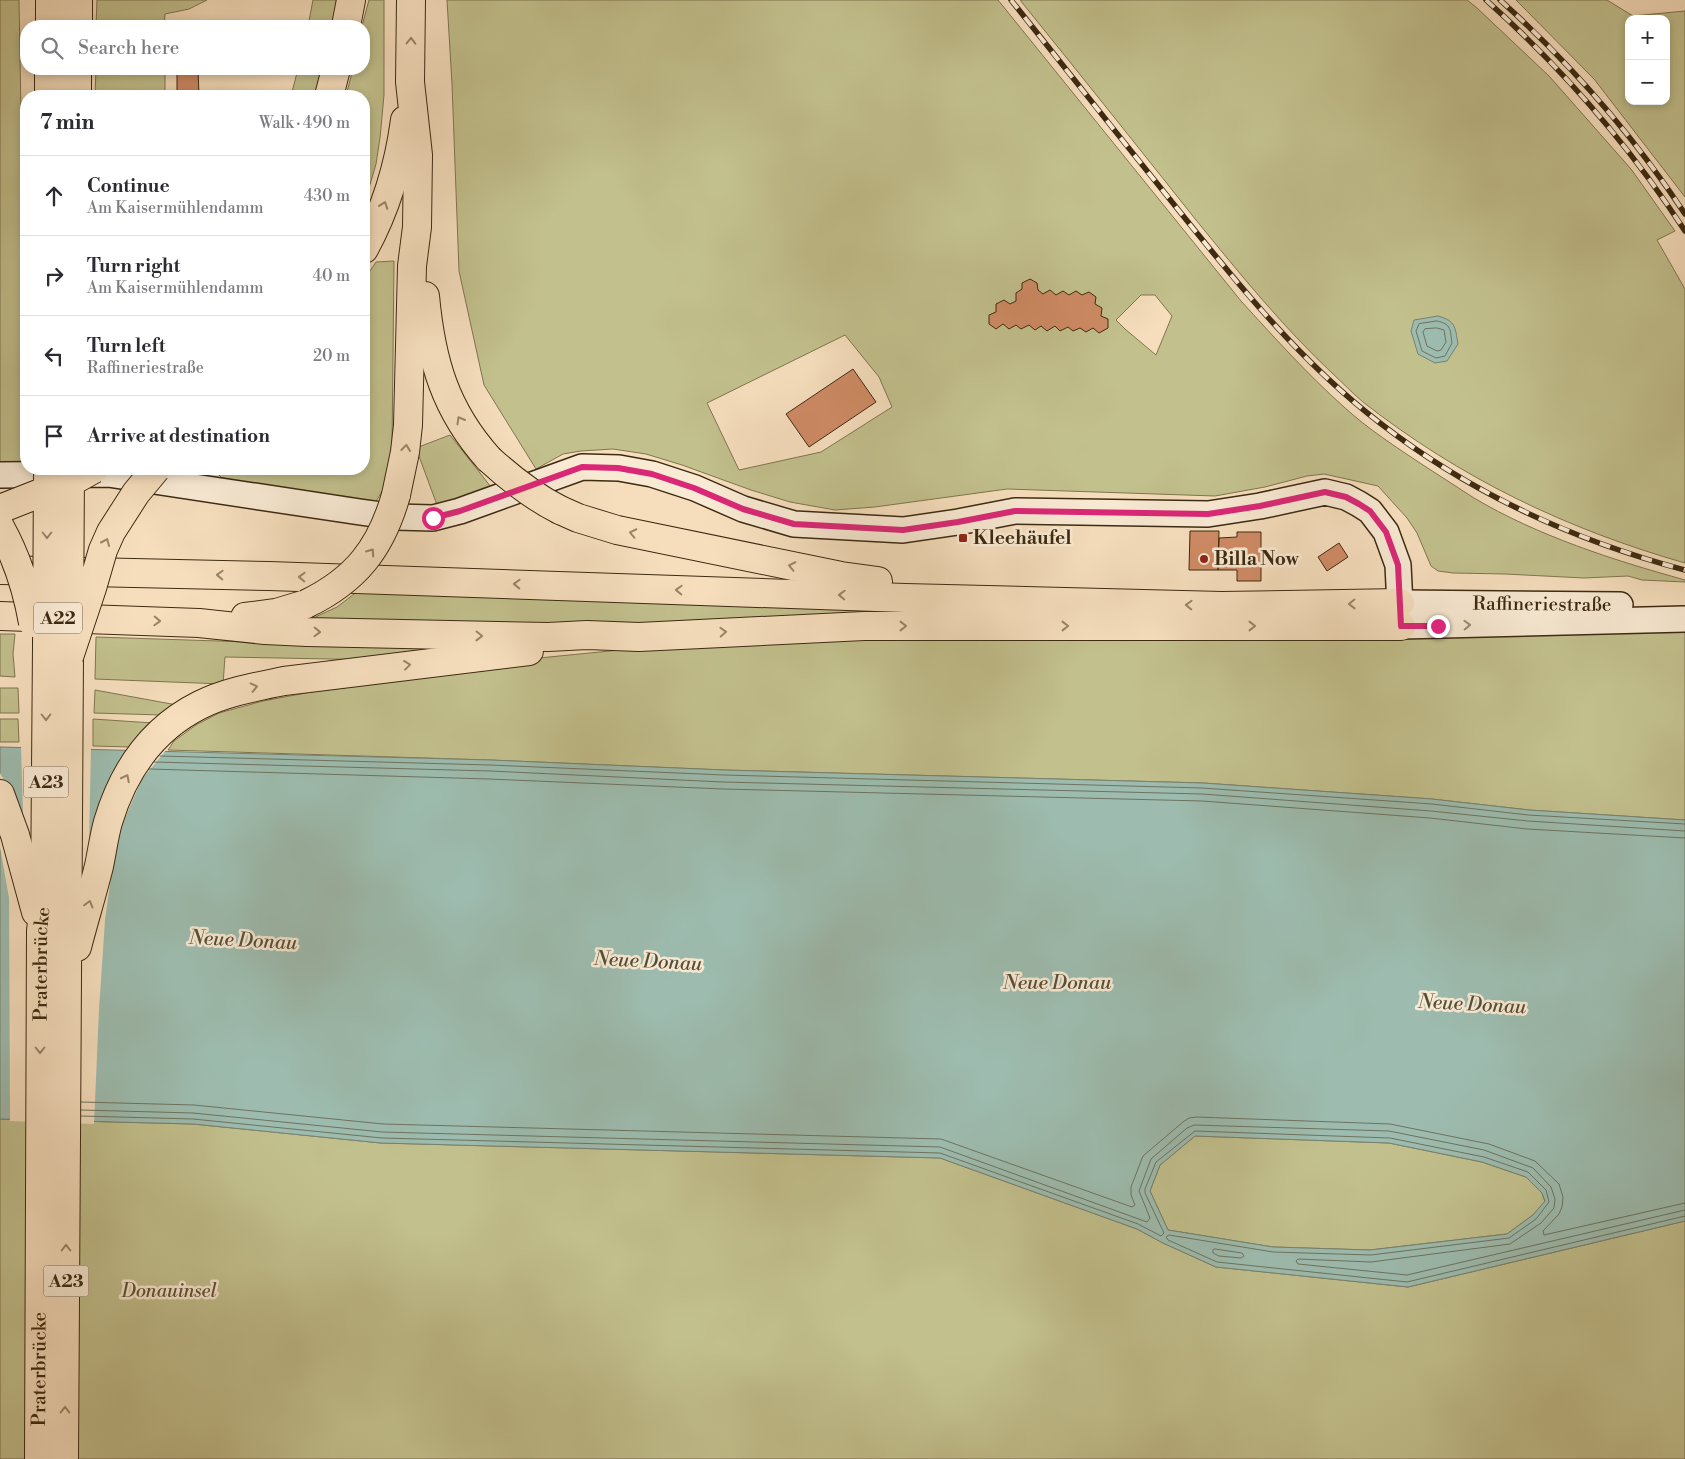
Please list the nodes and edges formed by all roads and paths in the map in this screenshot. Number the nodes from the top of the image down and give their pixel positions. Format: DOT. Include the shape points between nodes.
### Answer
graph roads {
  1 [pos="50,0"];
  2 [pos="78,0"];
  3 [pos="351,0"];
  4 [pos="412,0"];
  5 [pos="50,20"];
  6 [pos="78,20"];
  7 [pos="347,20"];
  8 [pos="49,75"];
  9 [pos="77,75"];
  10 [pos="334,75"];
  11 [pos="410,82"];
  12 [pos="49,90"];
  13 [pos="77,90"];
  14 [pos="331,90"];
  15 [pos="417,227"];
  16 [pos="370,236"];
  17 [pos="0,475"];
  18 [pos="20,475"];
  19 [pos="48,475"];
  20 [pos="70,475"];
  21 [pos="83,475"];
  22 [pos="115,475"];
  23 [pos="151,475"];
  24 [pos="0,509"];
  25 [pos="0,527"];
  26 [pos="0,570"];
  27 [pos="996,600"];
  28 [pos="1685,607"];
  29 [pos="1401,614"];
  30 [pos="0,616"];
  31 [pos="1685,619"];
  32 [pos="199,622"];
  33 [pos="639,637"];
  34 [pos="58,663"];
  35 [pos="0,794"];
  36 [pos="41,931"];
  37 [pos="67,985"];
  38 [pos="39,1459"];
  39 [pos="64,1459"];
  1 -- 5 [label="highway"];
  2 -- 6 [label="highway"];
  3 -- 7 [label="highway"];
  11 -- 4 [label="highway, one-way"];
  8 -- 12 [label="highway"];
  9 -- 13 [label="highway"];
  10 -- 14 [label="highway"];
  11 -- 15 [label="highway" via="418,155"];
  16 -- 11 [label="highway, one-way" via="385,203 397,163"];
  27 -- 15 [label="highway, one-way, bridge" via="841,576 617,530 578,518 529,492 489,459 453,410 440,376 427,320"];
  32 -- 15 [label="highway, one-way, bridge" via="261,616 306,604 337,587 362,565 381,536 396,495 405,452 412,266"];
  17 -- 18 [label="street"];
  19 -- 34 [label="highway, Praterbrücke / A23, one-way, bridge"];
  20 -- 34 [label="highway, Praterbrücke / A23, bridge"];
  21 -- 24 [label="highway, bridge"];
  22 -- 29 [label="street" via="396,517 433,518 582,467 618,468 652,474 743,509 794,524 903,530 1015,511 1208,514 1325,492 1346,497 1370,511 1386,532 1398,565"];
  34 -- 23 [label="highway, one-way, bridge" via="92,588 111,532"];
  25 -- 34 [label="highway, bridge" via="21,572 33,623"];
  27 -- 26 [label="highway, one-way"];
  29 -- 27 [label="highway, one-way"];
  28 -- 29 [label="street, Raffineriestraße" via="1580,603"];
  29 -- 31 [label="street, Raffineriestraße, one-way" via="1438,626"];
  33 -- 29 [label="highway, one-way" via="864,626"];
  30 -- 32 [label="highway, A22, one-way"];
  32 -- 33 [label="highway, one-way" via="308,632"];
  37 -- 33 [label="highway, one-way" via="118,794 140,754 182,716 218,697 284,681"];
  34 -- 36 [label="highway, Praterbrücke / A23, one-way"];
  34 -- 37 [label="highway, Praterbrücke / A23"];
  35 -- 36 [label="highway" via="15,835"];
  36 -- 38 [label="highway, Praterbrücke / A23, one-way"];
  39 -- 37 [label="highway, Praterbrücke / A23, one-way"];
}
